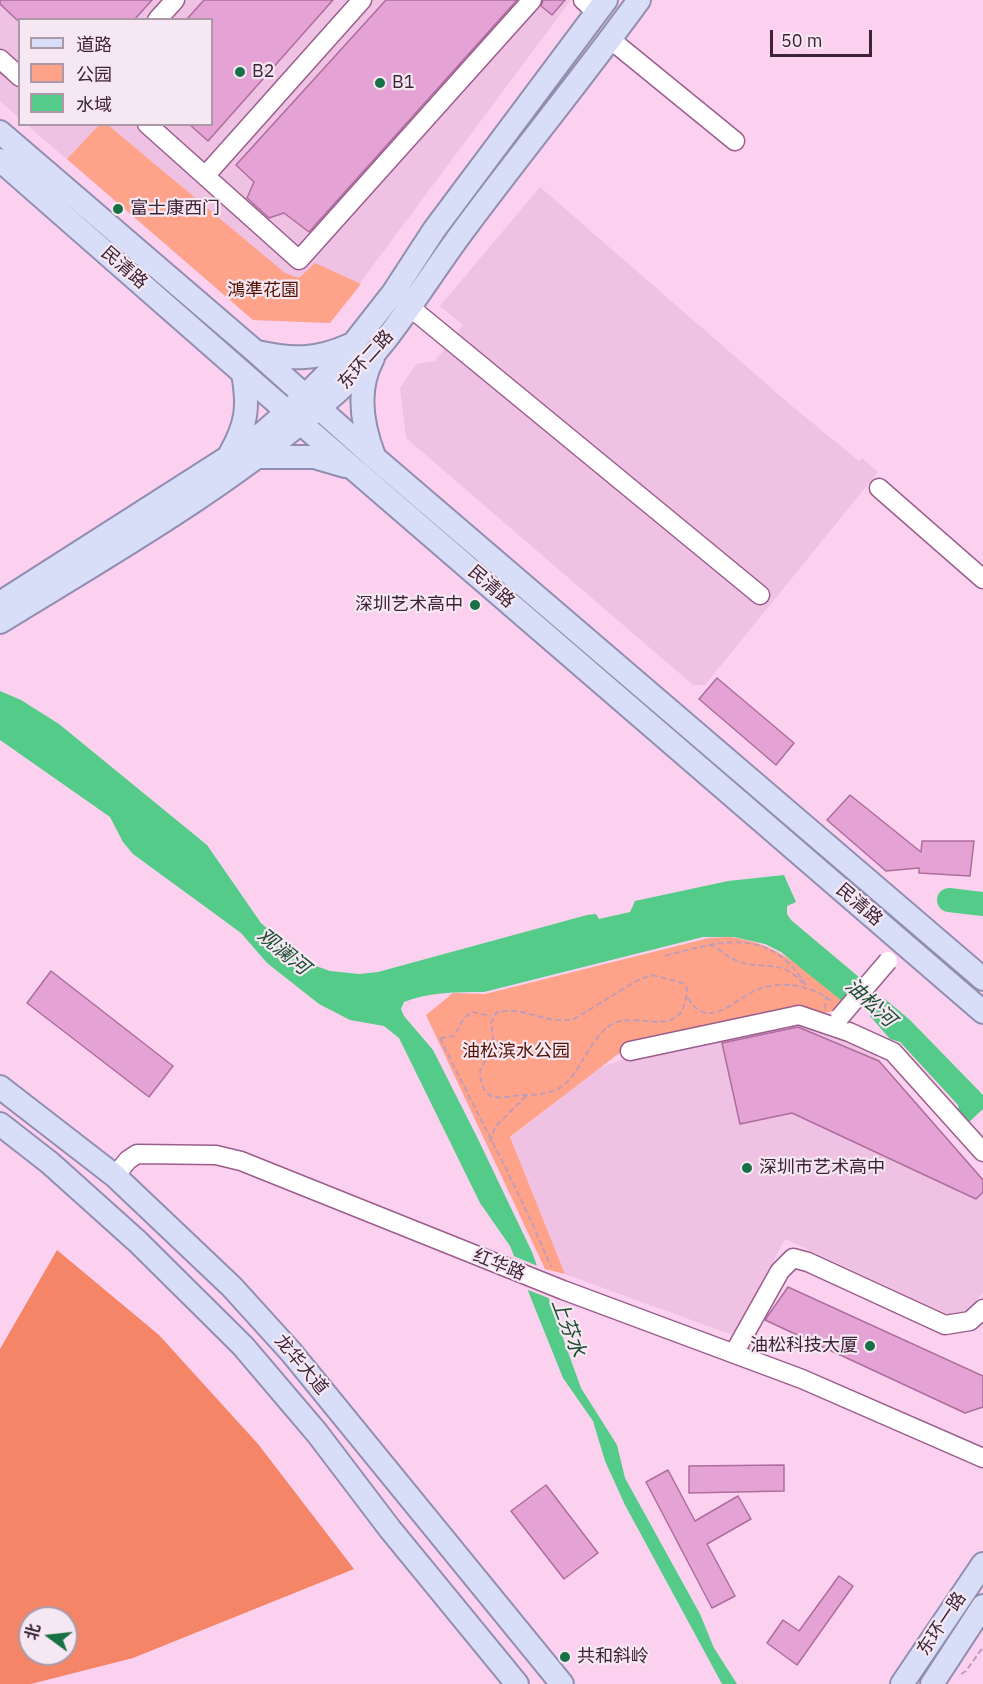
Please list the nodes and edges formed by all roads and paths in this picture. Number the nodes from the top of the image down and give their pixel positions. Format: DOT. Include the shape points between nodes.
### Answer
graph roads {
  1 [pos="175,0"];
  2 [pos="362,0"];
  3 [pos="532,0"];
  4 [pos="639,0"];
  5 [pos="595,4"];
  6 [pos="159,18"];
  7 [pos="610,39"];
  8 [pos="0,59"];
  9 [pos="18,75"];
  10 [pos="149,126"];
  11 [pos="0,132"];
  12 [pos="735,141"];
  13 [pos="0,160"];
  14 [pos="205,176"];
  15 [pos="411,308"];
  16 [pos="354,344"];
  17 [pos="379,347"];
  18 [pos="256,352"];
  19 [pos="243,373"];
  20 [pos="312,402"];
  21 [pos="294,417"];
  22 [pos="261,457"];
  23 [pos="227,458"];
  24 [pos="365,464"];
  25 [pos="879,488"];
  26 [pos="983,579"];
  27 [pos="760,596"];
  28 [pos="0,603"];
  29 [pos="0,622"];
  30 [pos="903,943"];
  31 [pos="706,945"];
  32 [pos="665,956"];
  33 [pos="983,979"];
  34 [pos="807,987"];
  35 [pos="687,996"];
  36 [pos="983,1012"];
  37 [pos="492,1017"];
  38 [pos="834,1023"];
  39 [pos="630,1051"];
  40 [pos="0,1087"];
  41 [pos="527,1095"];
  42 [pos="0,1124"];
  43 [pos="490,1142"];
  44 [pos="983,1152"];
  45 [pos="115,1176"];
  46 [pos="553,1273"];
  47 [pos="983,1309"];
  48 [pos="734,1353"];
  49 [pos="983,1458"];
  50 [pos="983,1564"];
  51 [pos="983,1606"];
  52 [pos="983,1647"];
  53 [pos="966,1671"];
  54 [pos="517,1684"];
  55 [pos="562,1684"];
  56 [pos="902,1684"];
  57 [pos="932,1684"];
  1 -- 6 [label="street"];
  2 -- 14 [label="street"];
  3 -- 14 [label="street" via="299,260"];
  4 -- 7 [label="main road, 东环二路"];
  5 -- 16 [label="main road, 东环二路"];
  7 -- 12 [label="street"];
  7 -- 15 [label="main road, 东环二路" via="462,233"];
  8 -- 9 [label="street"];
  10 -- 14 [label="street"];
  11 -- 18 [label="main road, 民清路"];
  13 -- 19 [label="main road, 民清路"];
  15 -- 17 [label="main road, 东环二路"];
  15 -- 27 [label="street"];
  16 -- 18 [label="main road" via="320,357 302,359"];
  16 -- 20 [label="main road, 东环二路"];
  17 -- 20 [label="main road, 东环二路" via="338,391"];
  17 -- 24 [label="main road" via="364,380"];
  18 -- 20 [label="main road, 民清路"];
  19 -- 21 [label="main road, 民清路"];
  19 -- 23 [label="main road" via="247,412 243,429"];
  20 -- 21 [label="main road, 东环二路"];
  20 -- 24 [label="main road, 民清路"];
  21 -- 22 [label="main road, 东环二路"];
  21 -- 23 [label="main road, 东环二路"];
  21 -- 24 [label="main road, 民清路"];
  22 -- 24 [label="main road" via="314,457"];
  22 -- 29 [label="main road, 东环二路"];
  23 -- 28 [label="main road, 东环二路"];
  24 -- 30 [label="main road, 民清路"];
  24 -- 33 [label="main road, 民清路"];
  25 -- 26 [label="street"];
  30 -- 36 [label="main road, 民清路"];
  30 -- 38 [label="street, bridge"];
  31 -- 32 [label="path"];
  31 -- 34 [label="path" via="740,962 788,970"];
  31 -- 34 [label="path" via="736,942 776,952 788,960"];
  34 -- 35 [label="path" via="761,988 723,1011 712,1013 696,1006"];
  34 -- 38 [label="path" via="826,996"];
  35 -- 37 [label="path" via="683,983 652,975 563,1022 505,1010"];
  35 -- 41 [label="path" via="679,1014 669,1021 658,1024 622,1020 611,1024 565,1083 552,1092"];
  37 -- 41 [label="path" via="494,1045 480,1071 481,1080 492,1096 499,1099"];
  37 -- 43 [label="path" via="472,1012 454,1036 440,1038"];
  38 -- 39 [label="street" via="792,1014"];
  38 -- 44 [label="street" via="892,1052"];
  40 -- 45 [label="main road, 龙华大道"];
  41 -- 43 [label="path" via="495,1127"];
  42 -- 54 [label="main road, 龙华大道" via="138,1242 243,1346"];
  43 -- 46 [label="path" via="524,1202"];
  45 -- 48 [label="street, 红华路" via="137,1154 230,1157 562,1290"];
  45 -- 55 [label="main road, 龙华大道" via="232,1287 291,1352"];
  47 -- 48 [label="street" via="970,1321 945,1325 793,1258 780,1271"];
  48 -- 49 [label="street, 红华路" via="852,1399"];
  50 -- 56 [label="main road, 东环一路"];
  51 -- 57 [label="main road, 东环一路"];
  52 -- 53 [label="path"];
}
